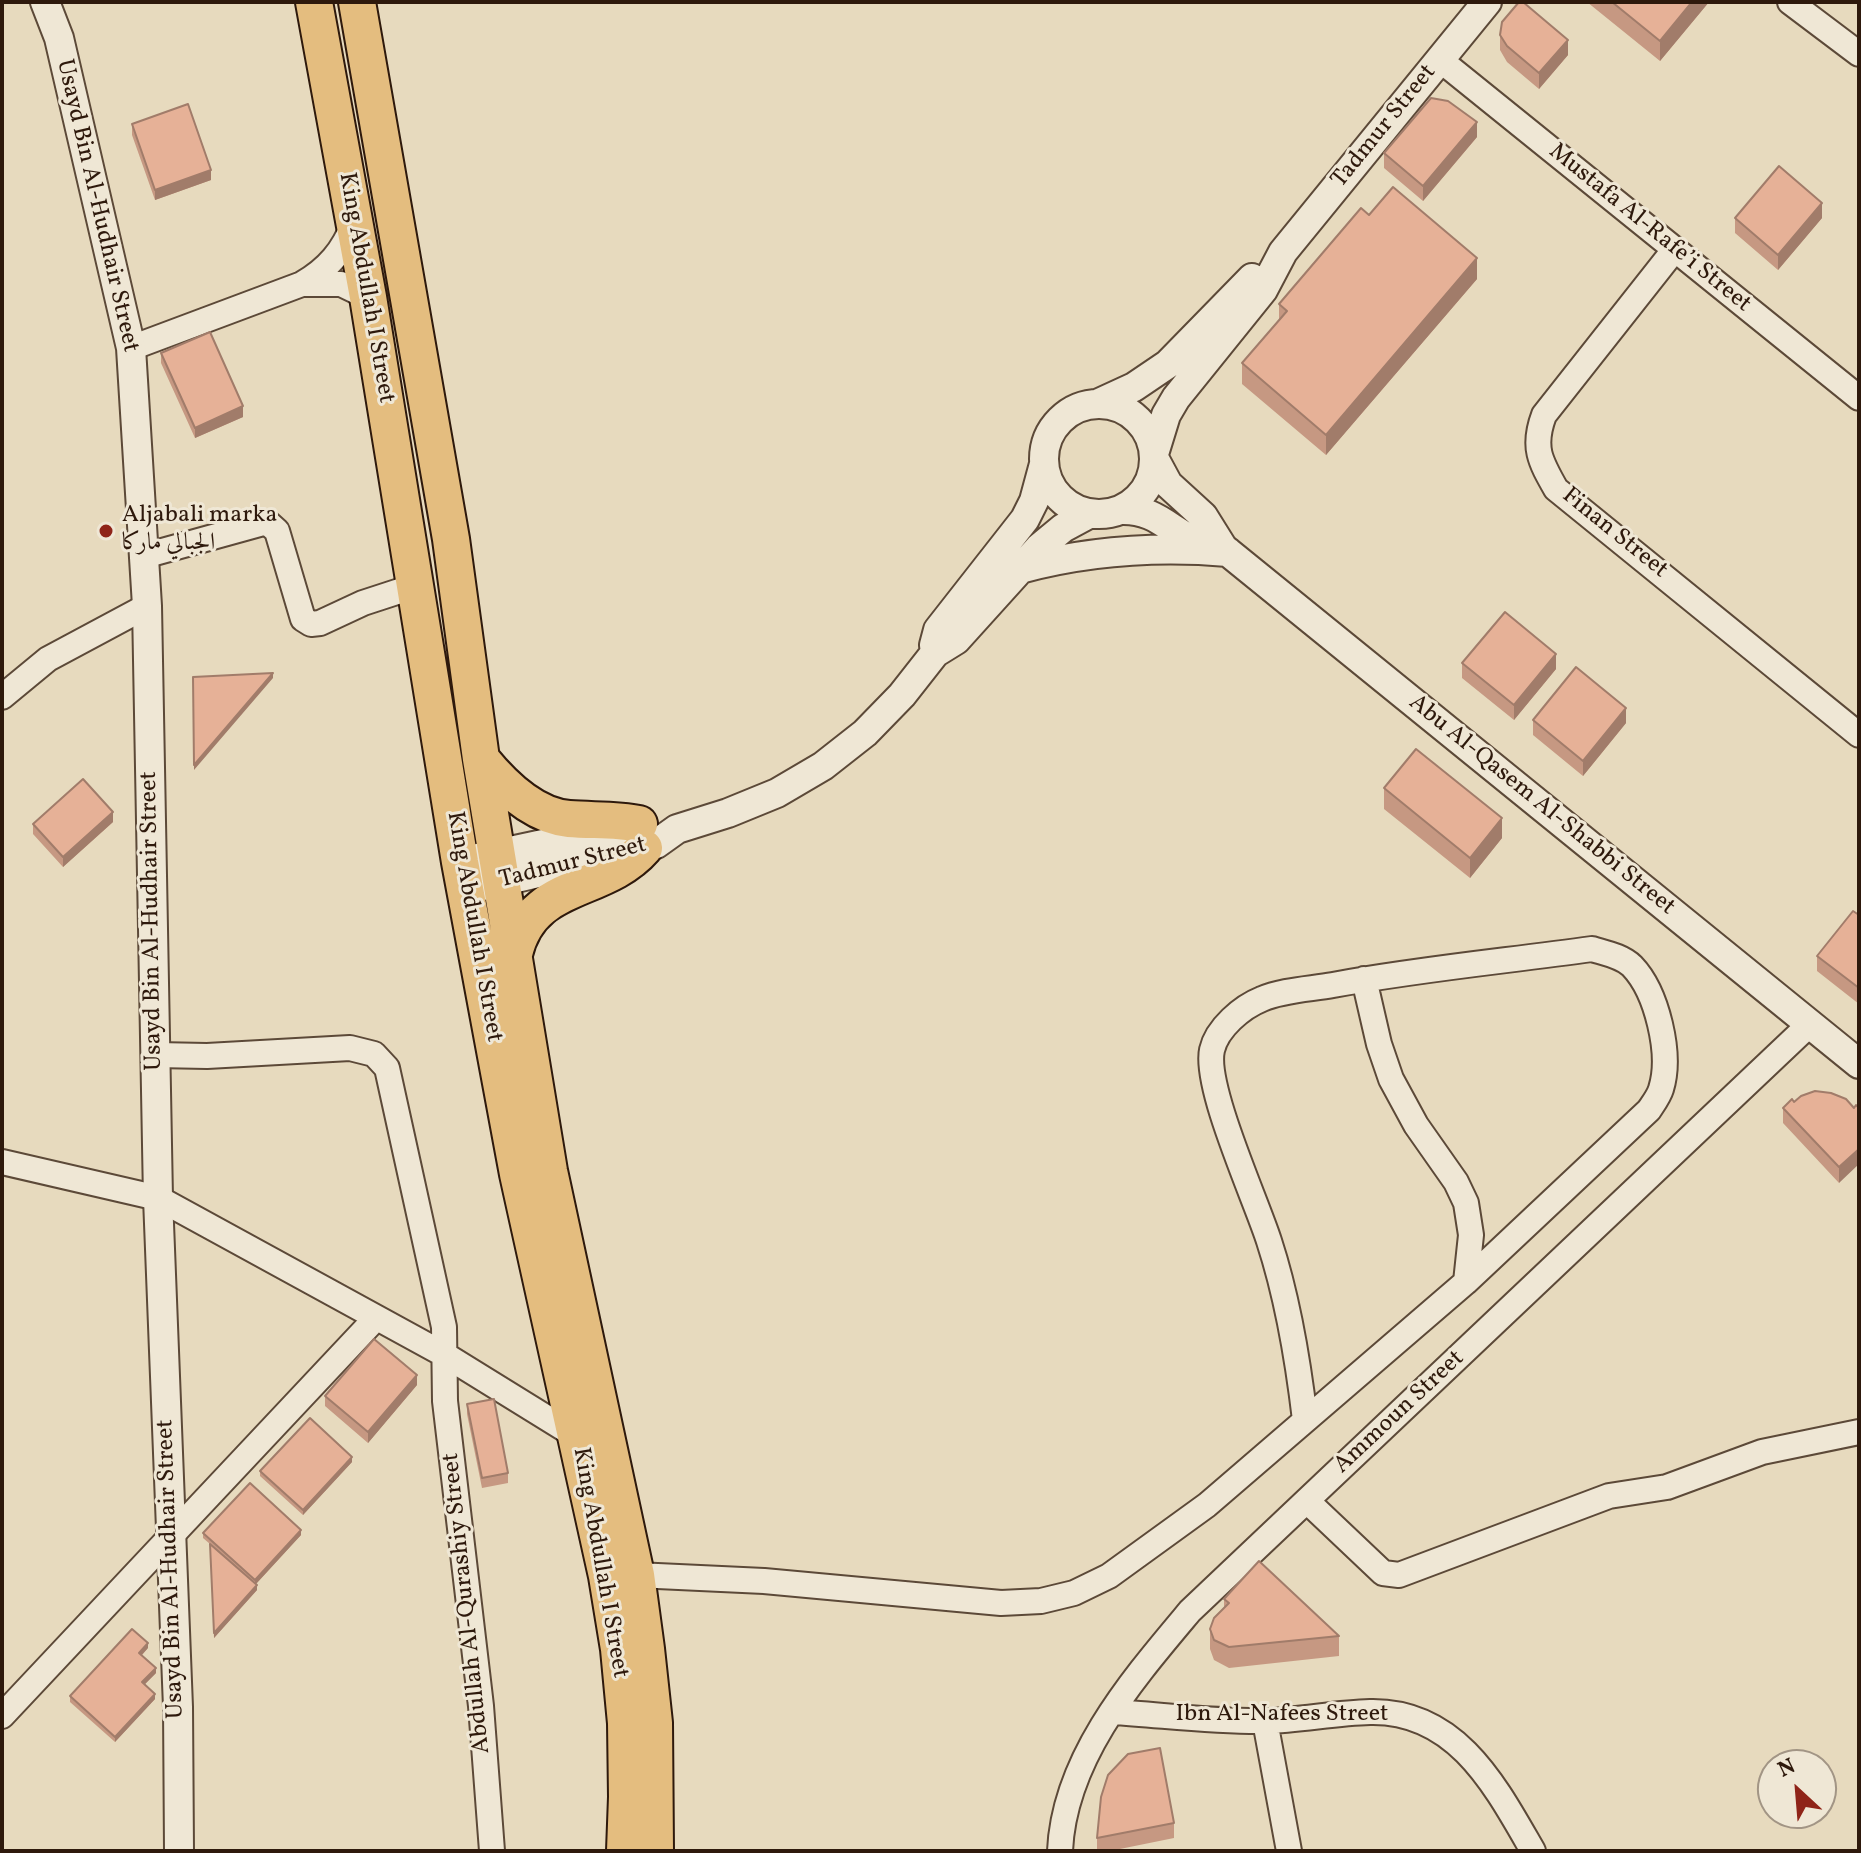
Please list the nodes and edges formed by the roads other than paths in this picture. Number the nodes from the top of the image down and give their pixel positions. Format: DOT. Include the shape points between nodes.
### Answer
graph roads {
  1 [pos="45,2"];
  2 [pos="314,2"];
  3 [pos="357,2"];
  4 [pos="1487,2"];
  5 [pos="1790,2"];
  6 [pos="1855,41"];
  7 [pos="1439,59"];
  8 [pos="355,220"];
  9 [pos="1675,249"];
  10 [pos="1283,252"];
  11 [pos="302,284"];
  12 [pos="368,297"];
  13 [pos="131,348"];
  14 [pos="1859,398"];
  15 [pos="1097,404"];
  16 [pos="1154,456"];
  17 [pos="1044,463"];
  18 [pos="1120,510"];
  19 [pos="1089,514"];
  20 [pos="1226,550"];
  21 [pos="144,556"];
  22 [pos="1020,570"];
  23 [pos="415,586"];
  24 [pos="147,606"];
  25 [pos="935,653"];
  26 [pos="2,697"];
  27 [pos="1859,735"];
  28 [pos="481,759"];
  29 [pos="642,836"];
  30 [pos="500,868"];
  31 [pos="463,876"];
  32 [pos="514,954"];
  33 [pos="1364,979"];
  34 [pos="1810,1024"];
  35 [pos="156,1055"];
  36 [pos="1859,1064"];
  37 [pos="2,1162"];
  38 [pos="158,1198"];
  39 [pos="1466,1282"];
  40 [pos="376,1318"];
  41 [pos="445,1355"];
  42 [pos="1305,1420"];
  43 [pos="1859,1432"];
  44 [pos="576,1436"];
  45 [pos="1307,1501"];
  46 [pos="170,1537"];
  47 [pos="621,1575"];
  48 [pos="1112,1712"];
  49 [pos="2,1716"];
  50 [pos="1265,1721"];
  51 [pos="179,1851"];
  52 [pos="492,1851"];
  53 [pos="625,1851"];
  54 [pos="655,1851"];
  55 [pos="1060,1851"];
  56 [pos="1289,1851"];
  57 [pos="1533,1851"];
  1 -- 13 [label="street, Usayd Bin Al-Hudhair Street" via="59,38"];
  2 -- 8 [label="main road, King Abdullah I Street"];
  3 -- 28 [label="main road, King Abdullah I Street" via="451,539"];
  4 -- 7 [label="street, Tadmur Street"];
  5 -- 6 [label="street"];
  7 -- 9 [label="street, Mustafa Al-Rafe’i Street"];
  7 -- 10 [label="street, Tadmur Street"];
  8 -- 11 [label="street" via="341,251"];
  8 -- 12 [label="main road, King Abdullah I Street"];
  9 -- 14 [label="street, Mustafa Al-Rafe’i Street"];
  9 -- 27 [label="street, Finan Street" via="1544,415 1537,432 1543,466 1556,489"];
  10 -- 15 [label="street, Tadmur Street" via="1168,364"];
  10 -- 16 [label="street, Tadmur Street" via="1263,290 1176,398"];
  11 -- 12 [label="street" via="341,284"];
  11 -- 13 [label="street"];
  12 -- 23 [label="main road, King Abdullah I Street"];
  13 -- 21 [label="street, Usayd Bin Al-Hudhair Street"];
  15 -- 16 [label="street" via="1129,412 1150,438"];
  15 -- 17 [label="street" via="1067,413 1055,425 1046,440"];
  16 -- 18 [label="street" via="1145,489"];
  16 -- 20 [label="street, Abu Al-Qasem Al-Shabbi Street" via="1168,484 1203,516"];
  17 -- 19 [label="street" via="1051,488 1061,500"];
  17 -- 25 [label="street, Tadmur Street" via="1025,519 938,630"];
  18 -- 19 [label="street"];
  18 -- 20 [label="street, Abu Al-Qasem Al-Shabbi Street" via="1147,512 1202,545"];
  19 -- 22 [label="street, Tadmur Street" via="1051,537"];
  20 -- 22 [label="street" via="1123,550"];
  20 -- 34 [label="street, Abu Al-Qasem Al-Shabbi Street"];
  21 -- 23 [label="street" via="267,522 277,531 303,619 311,624"];
  21 -- 24 [label="street, Usayd Bin Al-Hudhair Street"];
  22 -- 25 [label="street, Tadmur Street" via="956,640"];
  23 -- 31 [label="main road, King Abdullah I Street"];
  24 -- 26 [label="street" via="48,659"];
  24 -- 35 [label="street, Usayd Bin Al-Hudhair Street"];
  25 -- 29 [label="street, Tadmur Street" via="893,705 823,766 777,793 677,829 656,844"];
  28 -- 29 [label="main road" via="505,786 535,807 566,819 615,820"];
  28 -- 30 [label="main road, King Abdullah I Street"];
  29 -- 30 [label="street, Tadmur Street"];
  29 -- 32 [label="main road" via="627,864 537,910 522,930"];
  30 -- 31 [label="street, Tadmur Street"];
  30 -- 32 [label="main road, King Abdullah I Street"];
  31 -- 44 [label="main road, King Abdullah I Street" via="518,1174"];
  32 -- 47 [label="main road, King Abdullah I Street"];
  33 -- 39 [label="street" via="1391,1079 1466,1203 1471,1235"];
  33 -- 39 [label="street" via="1592,949 1631,965 1646,985 1661,1024 1661,1089 1649,1110"];
  33 -- 42 [label="street" via="1263,998 1225,1026 1212,1049 1221,1106 1270,1243 1297,1357"];
  34 -- 36 [label="street, Abu Al-Qasem Al-Shabbi Street"];
  34 -- 45 [label="street, Ammoun Street"];
  35 -- 38 [label="street, Usayd Bin Al-Hudhair Street"];
  35 -- 41 [label="street, Abdullah Al-Qurashiy Street" via="350,1048 381,1061 390,1076 441,1313"];
  37 -- 38 [label="street"];
  38 -- 40 [label="street"];
  38 -- 46 [label="street, Usayd Bin Al-Hudhair Street"];
  39 -- 42 [label="street"];
  40 -- 41 [label="street"];
  40 -- 46 [label="street"];
  41 -- 44 [label="street"];
  41 -- 52 [label="street, Abdullah Al-Qurashiy Street" via="445,1401 481,1706"];
  42 -- 47 [label="street" via="1207,1505 1109,1576 1041,1601 1001,1603 764,1581"];
  43 -- 45 [label="street" via="1762,1452 1667,1487 1609,1496 1399,1575 1383,1573"];
  44 -- 47 [label="main road, King Abdullah I Street"];
  45 -- 48 [label="street, Ammoun Street" via="1190,1611"];
  46 -- 49 [label="street"];
  46 -- 51 [label="street, Usayd Bin Al-Hudhair Street"];
  47 -- 53 [label="main road, King Abdullah I Street"];
  47 -- 54 [label="main road, King Abdullah I Street" via="654,1723"];
  48 -- 50 [label="street, Ibn Al-Nafees Street"];
  48 -- 55 [label="street, Ammoun Street" via="1070,1792"];
  50 -- 56 [label="street"];
  50 -- 57 [label="street, Ibn Al-Nafees Street" via="1374,1712 1439,1729 1469,1753 1495,1786"];
}
